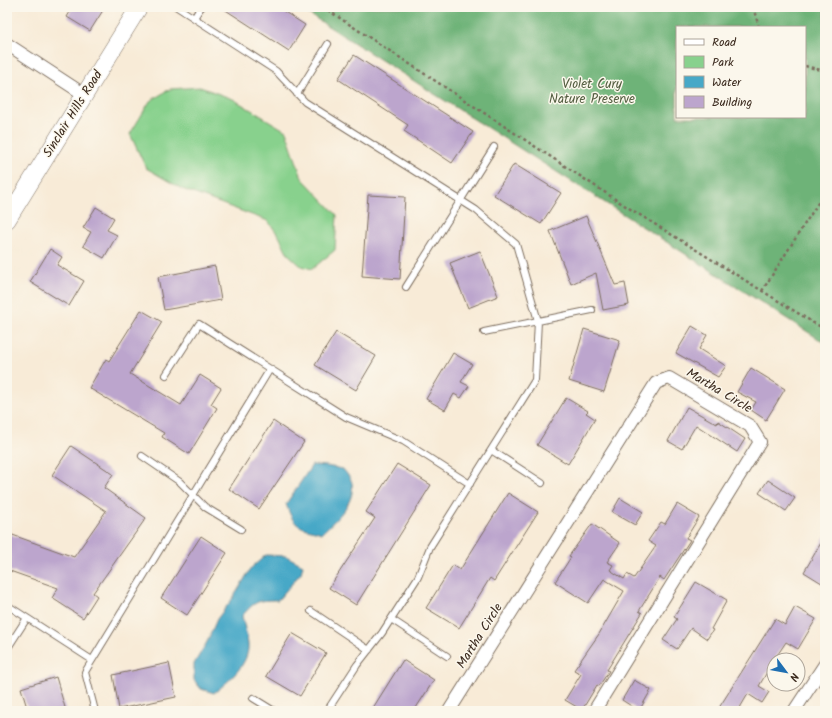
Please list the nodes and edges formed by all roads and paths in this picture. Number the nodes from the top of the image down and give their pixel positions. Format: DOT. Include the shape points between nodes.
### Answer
graph roads {
  1 [pos="139,7"];
  2 [pos="177,7"];
  3 [pos="201,7"];
  4 [pos="323,7"];
  5 [pos="753,7"];
  6 [pos="194,18"];
  7 [pos="760,26"];
  8 [pos="7,44"];
  9 [pos="328,44"];
  10 [pos="806,66"];
  11 [pos="825,71"];
  12 [pos="297,94"];
  13 [pos="85,95"];
  14 [pos="494,147"];
  15 [pos="825,192"];
  16 [pos="460,200"];
  17 [pos="7,220"];
  18 [pos="406,287"];
  19 [pos="762,291"];
  20 [pos="592,310"];
  21 [pos="538,321"];
  22 [pos="825,328"];
  23 [pos="484,332"];
  24 [pos="270,370"];
  25 [pos="166,375"];
  26 [pos="491,450"];
  27 [pos="142,456"];
  28 [pos="542,483"];
  29 [pos="470,484"];
  30 [pos="193,495"];
  31 [pos="241,529"];
  32 [pos="7,605"];
  33 [pos="310,611"];
  34 [pos="27,618"];
  35 [pos="391,619"];
  36 [pos="7,649"];
  37 [pos="369,650"];
  38 [pos="447,656"];
  39 [pos="92,660"];
  40 [pos="825,664"];
  41 [pos="253,698"];
  42 [pos="94,711"];
  43 [pos="274,711"];
  44 [pos="327,711"];
  45 [pos="449,711"];
  46 [pos="594,711"];
  47 [pos="794,711"];
  1 -- 13 [label="street, Sinclair Hills Road"];
  2 -- 6 [label="lane"];
  3 -- 6 [label="lane"];
  4 -- 19 [label="path"];
  5 -- 7 [label="path"];
  6 -- 12 [label="lane" via="276,71"];
  8 -- 13 [label="street"];
  9 -- 12 [label="lane"];
  10 -- 11 [label="path"];
  12 -- 16 [label="lane" via="305,102"];
  13 -- 17 [label="street, Sinclair Hills Road"];
  14 -- 16 [label="lane"];
  15 -- 19 [label="path"];
  16 -- 18 [label="lane"];
  16 -- 21 [label="lane" via="476,210 516,244"];
  19 -- 22 [label="path"];
  20 -- 21 [label="lane"];
  21 -- 23 [label="lane"];
  21 -- 26 [label="lane" via="535,380"];
  24 -- 25 [label="lane" via="199,324"];
  24 -- 29 [label="lane" via="346,417 404,441"];
  24 -- 30 [label="lane"];
  26 -- 28 [label="lane"];
  26 -- 29 [label="lane"];
  27 -- 30 [label="lane" via="180,482"];
  29 -- 35 [label="lane" via="430,548 418,577"];
  30 -- 31 [label="lane" via="205,507"];
  30 -- 39 [label="lane"];
  32 -- 34 [label="lane"];
  33 -- 37 [label="lane"];
  34 -- 36 [label="lane"];
  34 -- 39 [label="lane"];
  35 -- 37 [label="lane"];
  35 -- 38 [label="lane"];
  37 -- 44 [label="lane"];
  39 -- 42 [label="lane" via="85,672"];
  40 -- 47 [label="street"];
  41 -- 43 [label="lane"];
  45 -- 46 [label="street, Martha Circle" via="656,383 669,378 750,426 760,442"];
}
